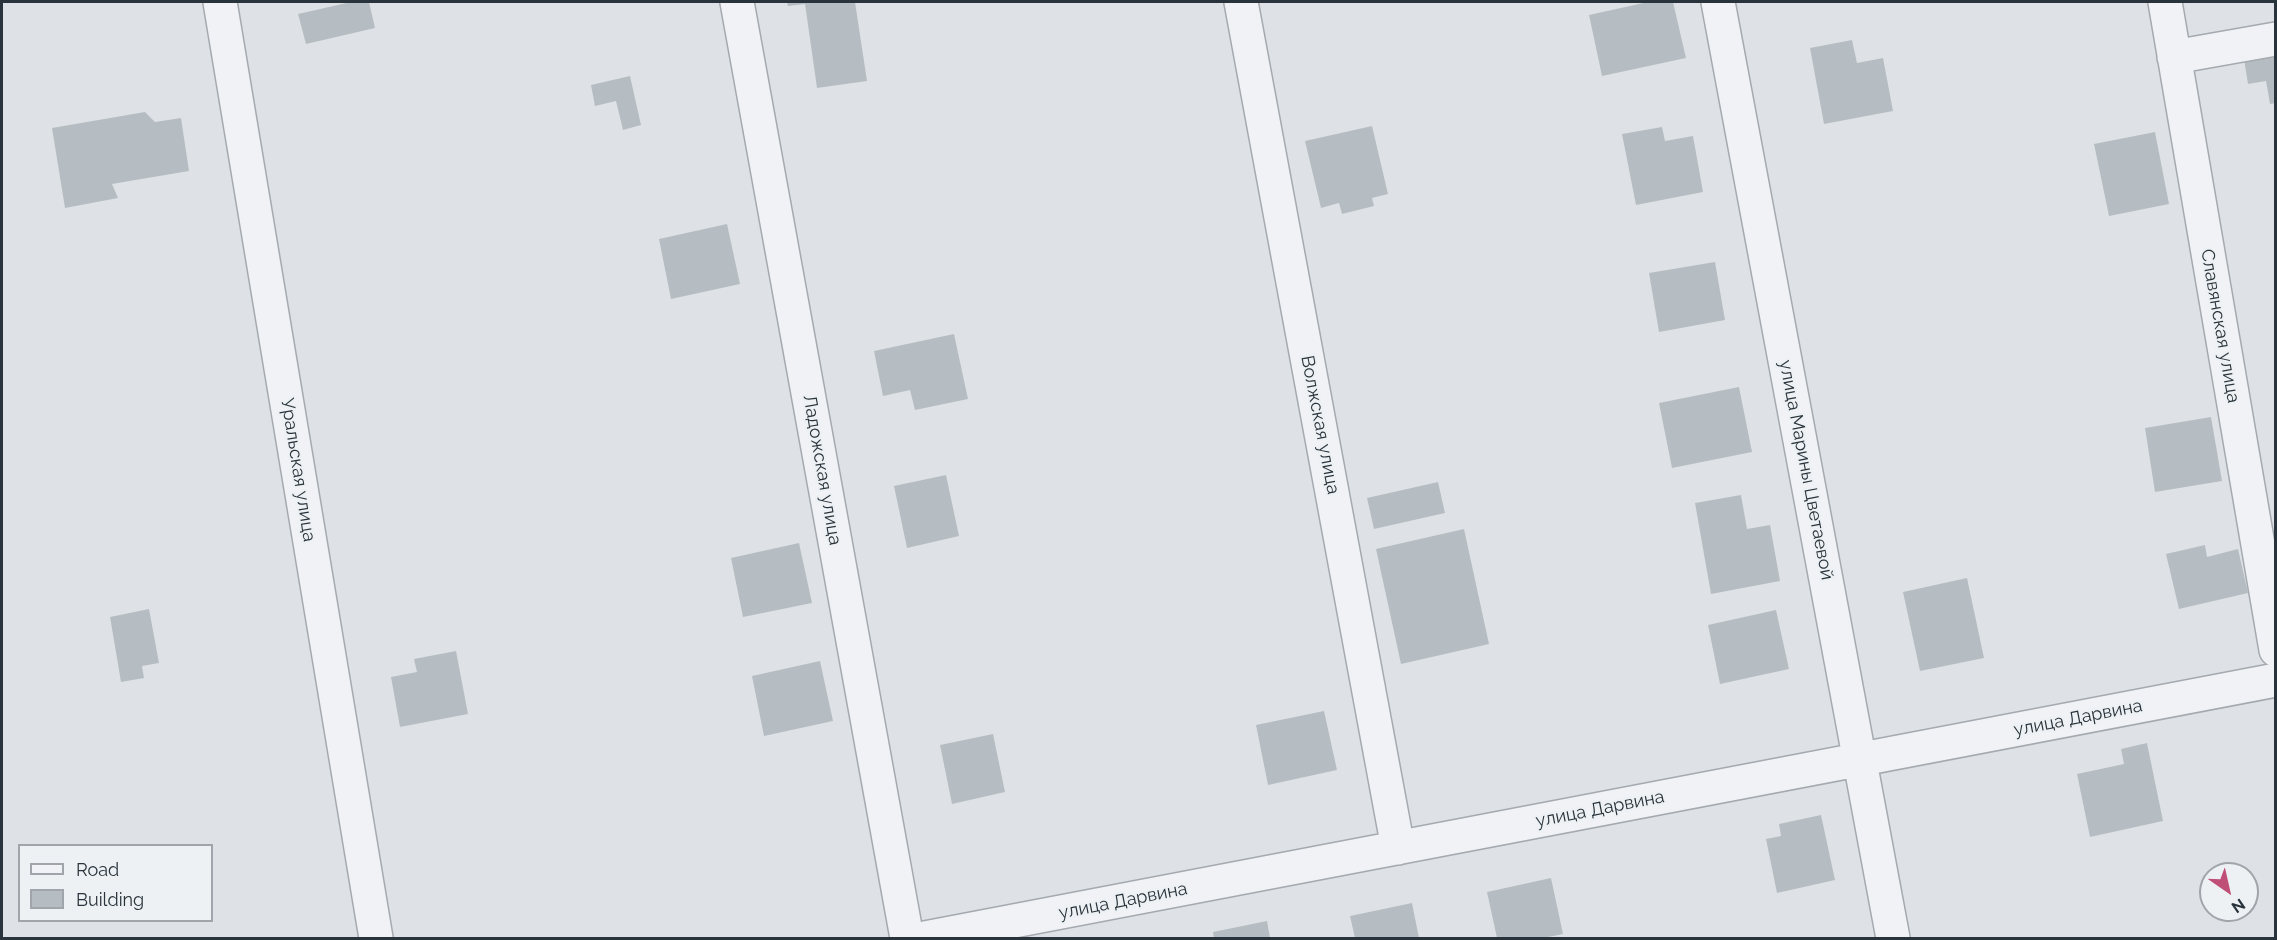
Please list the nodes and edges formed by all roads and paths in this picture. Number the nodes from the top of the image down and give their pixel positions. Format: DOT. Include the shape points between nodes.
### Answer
graph roads {
  1 [pos="220,2"];
  2 [pos="737,2"];
  3 [pos="1241,2"];
  4 [pos="1718,2"];
  5 [pos="2165,2"];
  6 [pos="2276,39"];
  7 [pos="2174,57"];
  8 [pos="2276,650"];
  9 [pos="2276,680"];
  10 [pos="1860,760"];
  11 [pos="1398,848"];
  12 [pos="376,939"];
  13 [pos="907,939"];
  14 [pos="925,939"];
  15 [pos="1893,939"];
  1 -- 12 [label="street, Уральская улица"];
  2 -- 13 [label="street, Ладожская улица"];
  3 -- 11 [label="street, Волжская улица"];
  4 -- 10 [label="street, улица Марины Цветаевой"];
  5 -- 7 [label="street, Славянская улица"];
  6 -- 7 [label="street"];
  7 -- 8 [label="street, Славянская улица"];
  9 -- 10 [label="street, улица Дарвина"];
  10 -- 11 [label="street, улица Дарвина"];
  10 -- 15 [label="street, улица Марины Цветаевой"];
  11 -- 14 [label="street, улица Дарвина"];
}
